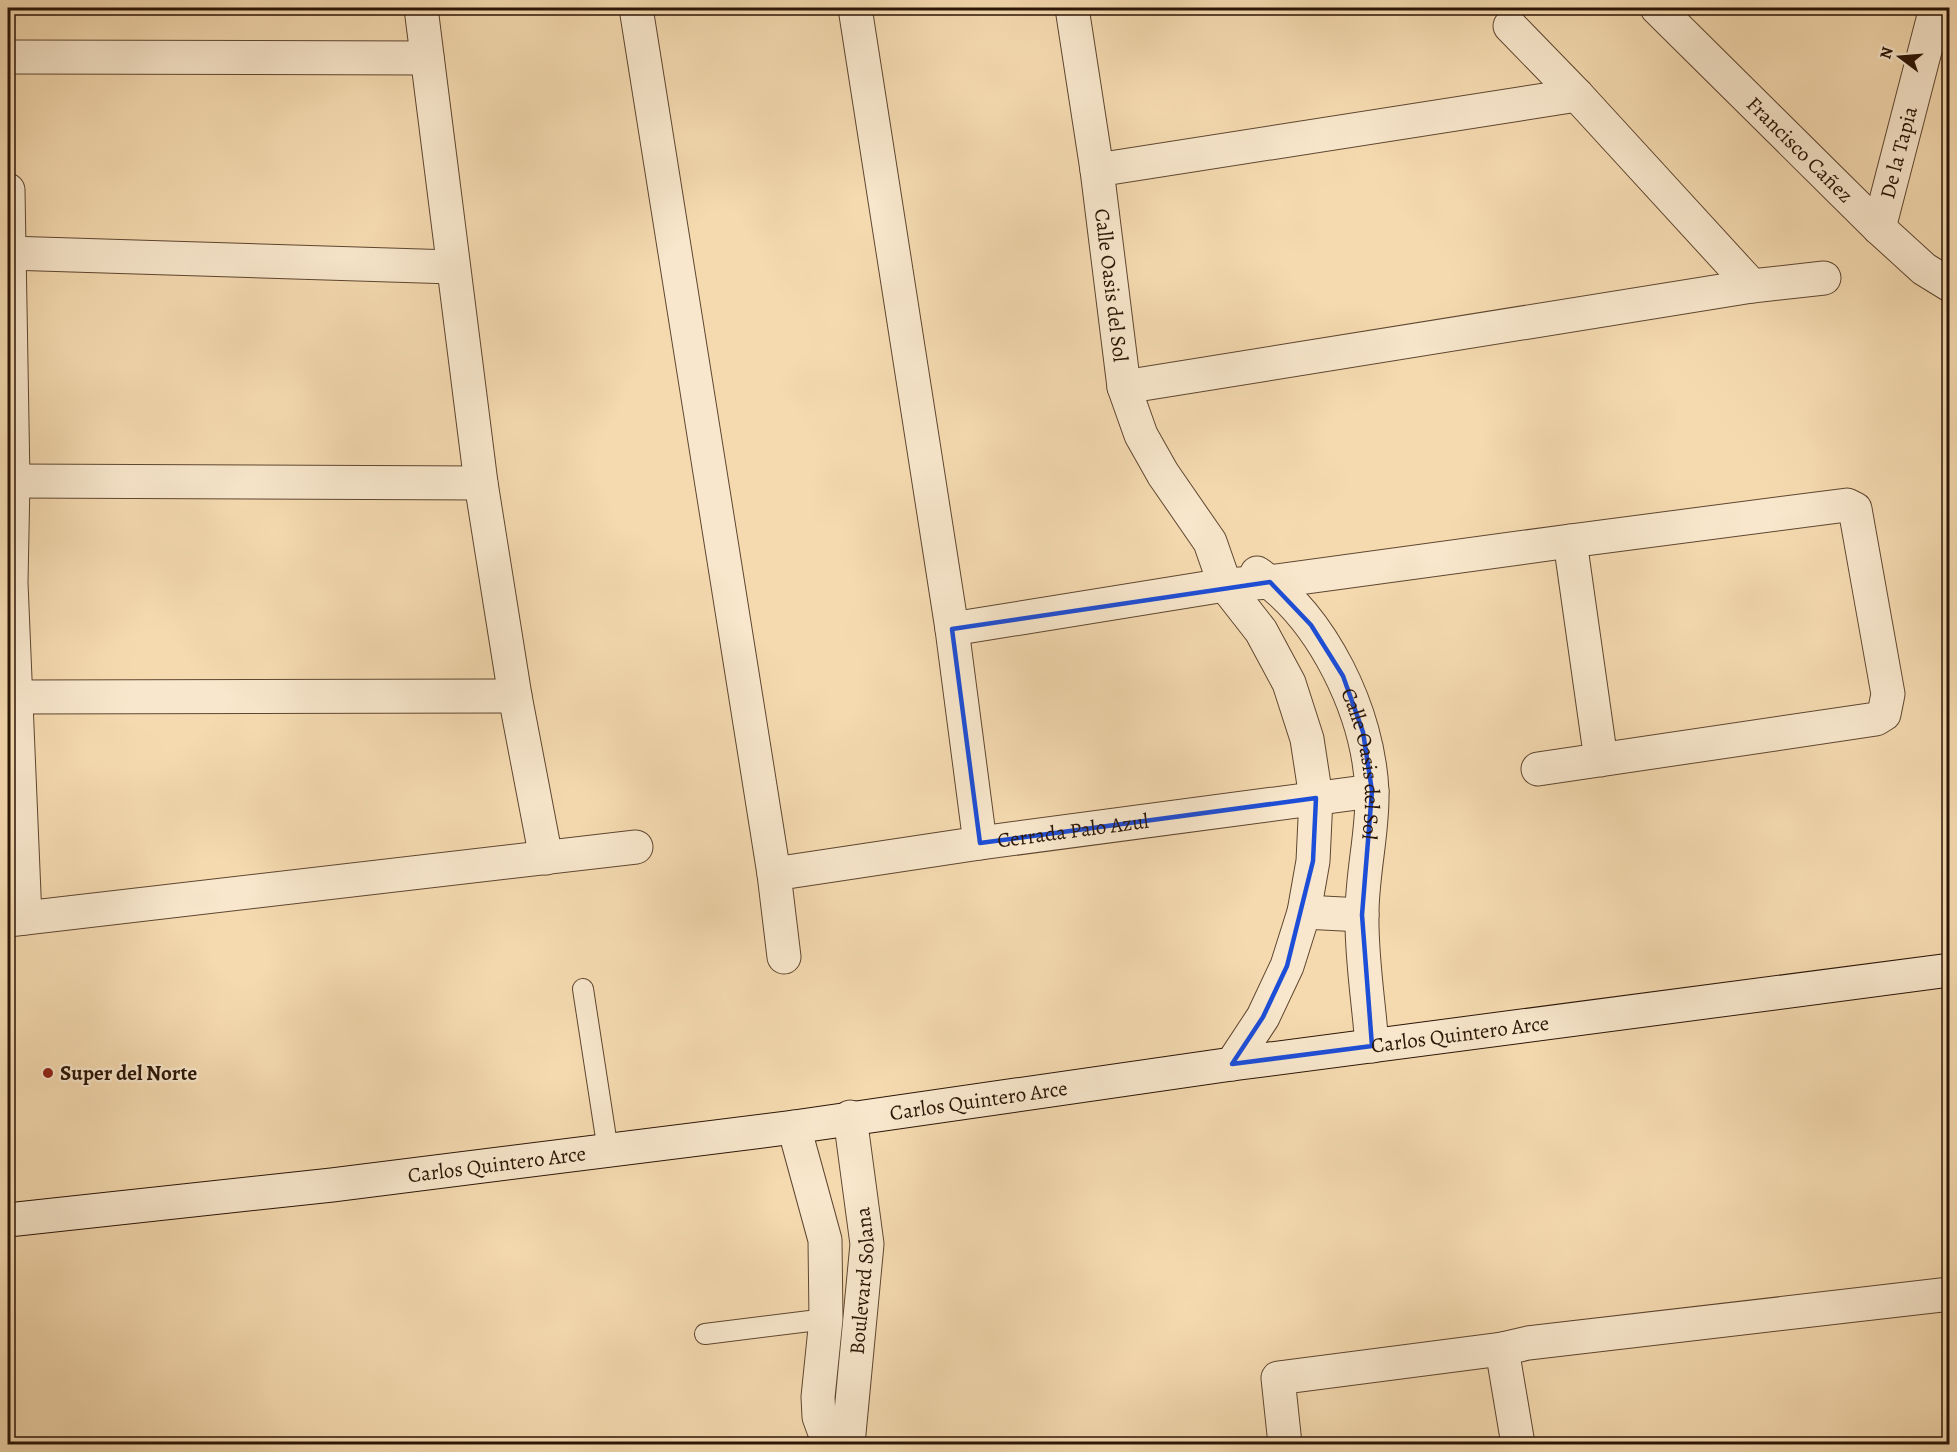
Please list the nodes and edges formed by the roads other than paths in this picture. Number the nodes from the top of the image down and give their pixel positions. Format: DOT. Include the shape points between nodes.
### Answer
graph roads {
  1 [pos="421,8"];
  2 [pos="636,8"];
  3 [pos="855,8"];
  4 [pos="1072,8"];
  5 [pos="1657,8"];
  6 [pos="1936,8"];
  7 [pos="1510,26"];
  8 [pos="8,57"];
  9 [pos="427,58"];
  10 [pos="1577,95"];
  11 [pos="1097,170"];
  12 [pos="8,190"];
  13 [pos="1879,228"];
  14 [pos="9,253"];
  15 [pos="453,267"];
  16 [pos="1824,278"];
  17 [pos="1950,285"];
  18 [pos="1752,286"];
  19 [pos="9,316"];
  20 [pos="1124,387"];
  21 [pos="13,481"];
  22 [pos="481,483"];
  23 [pos="1570,541"];
  24 [pos="1210,542"];
  25 [pos="1270,582"];
  26 [pos="1225,585"];
  27 [pos="952,629"];
  28 [pos="14,696"];
  29 [pos="515,696"];
  30 [pos="1601,760"];
  31 [pos="1538,769"];
  32 [pos="1372,791"];
  33 [pos="1316,798"];
  34 [pos="980,843"];
  35 [pos="636,847"];
  36 [pos="546,858"];
  37 [pos="774,874"];
  38 [pos="1304,912"];
  39 [pos="1362,915"];
  40 [pos="16,919"];
  41 [pos="784,957"];
  42 [pos="1950,970"];
  43 [pos="583,989"];
  44 [pos="1372,1046"];
  45 [pos="1232,1064"];
  46 [pos="850,1118"];
  47 [pos="794,1127"];
  48 [pos="608,1151"];
  49 [pos="8,1220"];
  50 [pos="1950,1294"];
  51 [pos="826,1318"];
  52 [pos="705,1334"];
  53 [pos="1502,1349"];
  54 [pos="830,1444"];
  55 [pos="848,1444"];
  56 [pos="1285,1444"];
  57 [pos="1518,1444"];
  1 -- 9 [label="street"];
  2 -- 37 [label="street"];
  3 -- 27 [label="street"];
  4 -- 11 [label="street, Calle Oasis del Sol"];
  5 -- 13 [label="street, Francisco Cañez"];
  6 -- 13 [label="street, De la Tapia"];
  7 -- 10 [label="street"];
  8 -- 9 [label="street"];
  9 -- 15 [label="street"];
  10 -- 11 [label="street"];
  10 -- 18 [label="street"];
  11 -- 20 [label="street, Calle Oasis del Sol"];
  12 -- 14 [label="street"];
  13 -- 17 [label="street, Francisco Cañez" via="1924,270"];
  14 -- 15 [label="street"];
  14 -- 19 [label="street"];
  15 -- 22 [label="street"];
  16 -- 18 [label="street"];
  18 -- 20 [label="street"];
  19 -- 21 [label="street"];
  20 -- 24 [label="street, Calle Oasis del Sol" via="1141,435"];
  21 -- 22 [label="street"];
  21 -- 28 [label="street"];
  22 -- 29 [label="street"];
  23 -- 25 [label="street"];
  23 -- 30 [label="street"];
  23 -- 30 [label="street" via="1851,506 1857,513 1888,694 1884,714 1876,719"];
  24 -- 25 [label="street, Calle Oasis del Sol"];
  24 -- 26 [label="street, Calle Oasis del Sol"];
  25 -- 26 [label="street"];
  25 -- 32 [label="street, Calle Oasis del Sol" via="1311,625 1342,676 1363,732"];
  26 -- 27 [label="street"];
  26 -- 33 [label="street, Calle Oasis del Sol" via="1261,631 1289,683 1307,739"];
  27 -- 34 [label="street"];
  28 -- 29 [label="street"];
  28 -- 40 [label="street"];
  29 -- 36 [label="street"];
  30 -- 31 [label="street"];
  32 -- 33 [label="street, Cerrada Palo Azul"];
  32 -- 39 [label="street, Calle Oasis del Sol"];
  33 -- 34 [label="street, Cerrada Palo Azul"];
  33 -- 38 [label="street, Calle Oasis del Sol" via="1313,861"];
  34 -- 37 [label="street, Cerrada Palo Azul"];
  35 -- 36 [label="street"];
  36 -- 40 [label="street"];
  37 -- 41 [label="street"];
  38 -- 39 [label="street"];
  38 -- 45 [label="street, Calle Oasis del Sol" via="1287,966 1263,1017"];
  39 -- 44 [label="street, Calle Oasis del Sol"];
  42 -- 44 [label="street, Carlos Quintero Arce"];
  43 -- 48 [label="lane"];
  44 -- 45 [label="street, Carlos Quintero Arce"];
  45 -- 46 [label="street, Carlos Quintero Arce"];
  46 -- 47 [label="street, Carlos Quintero Arce"];
  46 -- 55 [label="street, Boulevard Solana" via="867,1244"];
  47 -- 48 [label="street, Carlos Quintero Arce"];
  47 -- 51 [label="street, Boulevard Solana" via="825,1240"];
  48 -- 49 [label="street, Carlos Quintero Arce"];
  50 -- 53 [label="street"];
  51 -- 52 [label="lane"];
  51 -- 54 [label="street, Boulevard Solana" via="818,1397 819,1417"];
  53 -- 56 [label="street" via="1278,1378"];
  53 -- 57 [label="street"];
}
